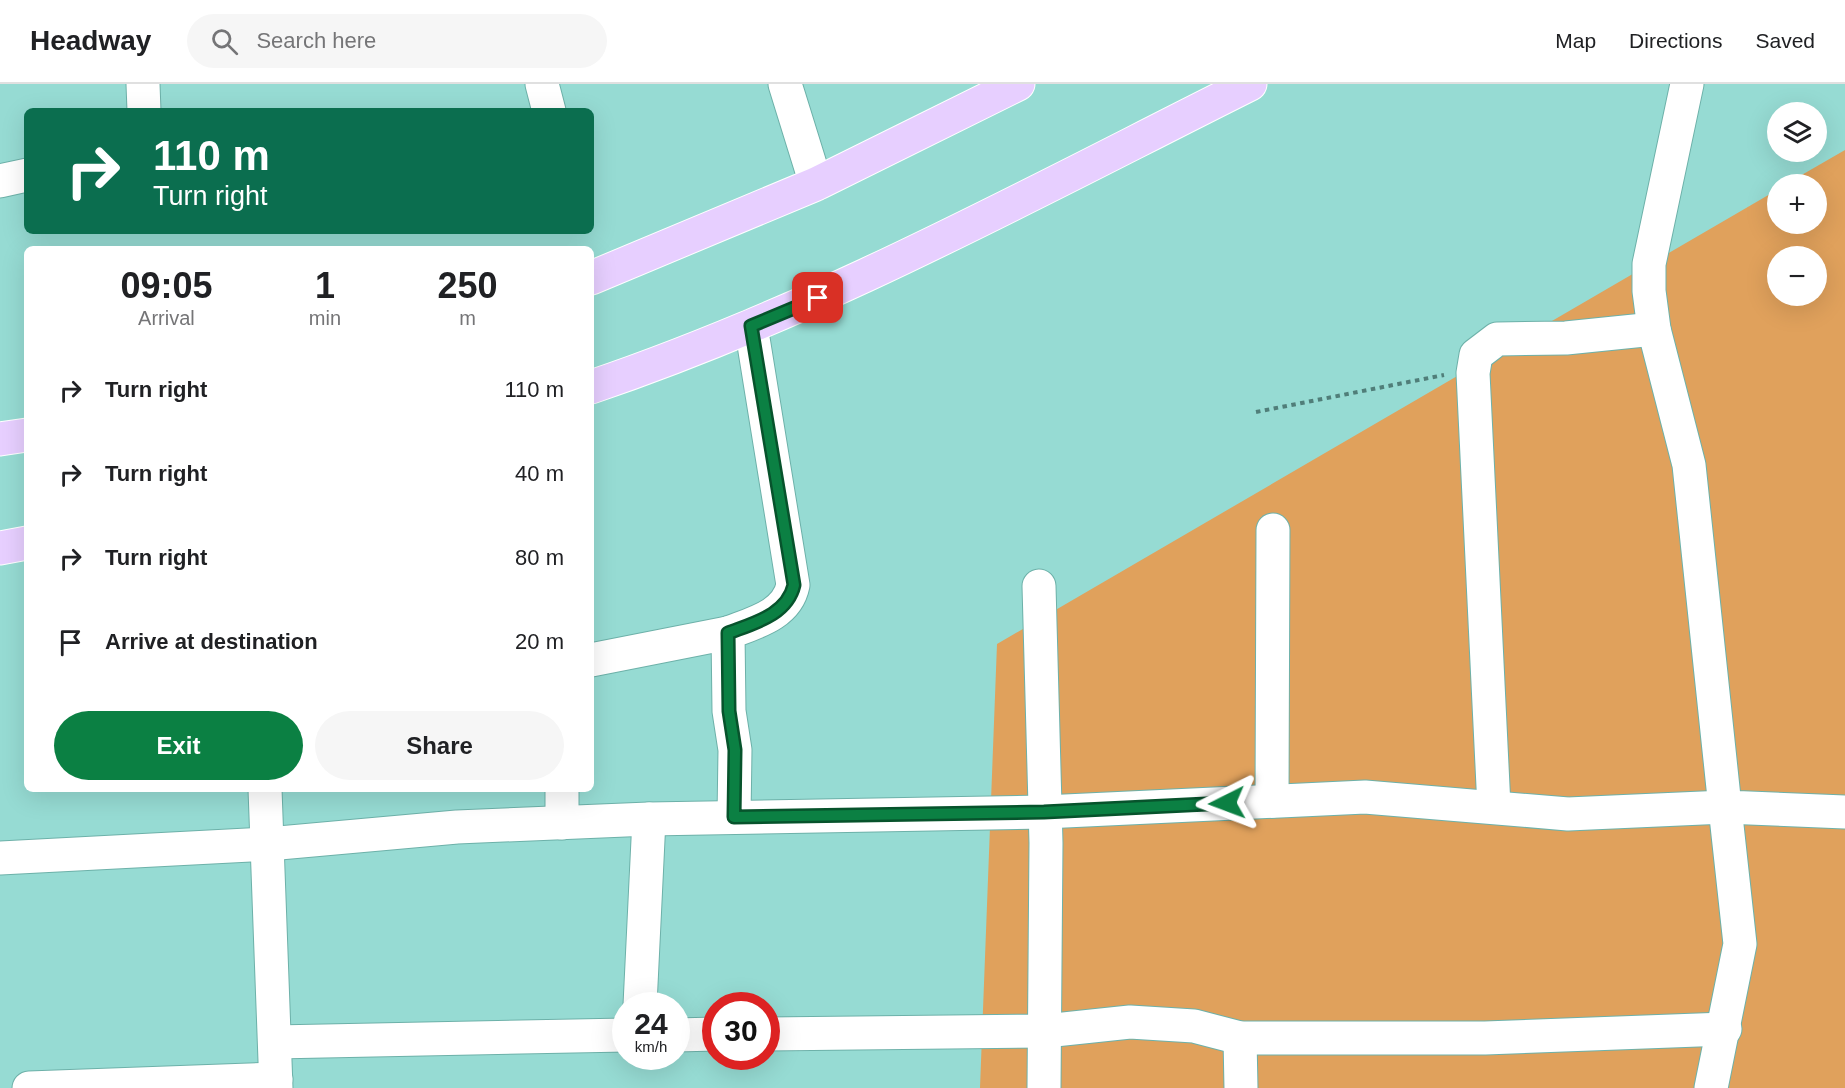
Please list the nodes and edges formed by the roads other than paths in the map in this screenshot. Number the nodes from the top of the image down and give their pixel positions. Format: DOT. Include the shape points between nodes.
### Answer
graph roads {
  1 [pos="143,84"];
  2 [pos="542,84"];
  3 [pos="785,84"];
  4 [pos="1018,84"];
  5 [pos="1250,84"];
  6 [pos="1687,84"];
  7 [pos="144,108"];
  8 [pos="548,108"];
  9 [pos="24,176"];
  10 [pos="0,181"];
  11 [pos="816,184"];
  12 [pos="594,277"];
  13 [pos="751,326"];
  14 [pos="1653,329"];
  15 [pos="594,386"];
  16 [pos="24,435"];
  17 [pos="0,439"];
  18 [pos="1273,530"];
  19 [pos="24,544"];
  20 [pos="0,548"];
  21 [pos="1039,585"];
  22 [pos="728,633"];
  23 [pos="594,659"];
  24 [pos="265,792"];
  25 [pos="562,792"];
  26 [pos="1272,801"];
  27 [pos="1494,807"];
  28 [pos="1725,807"];
  29 [pos="1044,812"];
  30 [pos="1845,813"];
  31 [pos="734,817"];
  32 [pos="649,819"];
  33 [pos="562,823"];
  34 [pos="268,844"];
  35 [pos="0,858"];
  36 [pos="641,992"];
  37 [pos="1725,1029"];
  38 [pos="1044,1031"];
  39 [pos="780,1034"];
  40 [pos="612,1035"];
  41 [pos="1240,1038"];
  42 [pos="275,1042"];
  43 [pos="276,1084"];
  44 [pos="29,1088"];
  45 [pos="45,1088"];
  46 [pos="1044,1088"];
  47 [pos="1241,1088"];
  48 [pos="1711,1088"];
  1 -- 7 [label="street"];
  2 -- 8 [label="street"];
  3 -- 11 [label="street"];
  4 -- 11 [label="main road"];
  5 -- 13 [label="main road" via="840,289"];
  6 -- 14 [label="street" via="1649,264"];
  9 -- 10 [label="street"];
  11 -- 12 [label="main road"];
  13 -- 15 [label="main road"];
  13 -- 22 [label="street" via="794,585 783,608"];
  14 -- 27 [label="street" via="1566,338 1497,339 1476,355 1473,373"];
  14 -- 28 [label="street" via="1689,465"];
  16 -- 17 [label="main road"];
  18 -- 26 [label="street"];
  19 -- 20 [label="main road"];
  21 -- 29 [label="street"];
  22 -- 23 [label="street"];
  22 -- 31 [label="street" via="729,711 735,750"];
  24 -- 34 [label="street"];
  25 -- 33 [label="street"];
  26 -- 27 [label="street" via="1365,797"];
  26 -- 29 [label="street"];
  27 -- 28 [label="street" via="1568,814"];
  28 -- 30 [label="street"];
  28 -- 37 [label="street" via="1740,944"];
  29 -- 31 [label="street"];
  29 -- 38 [label="street"];
  31 -- 32 [label="street"];
  32 -- 33 [label="street"];
  32 -- 36 [label="street"];
  33 -- 34 [label="street" via="457,827"];
  34 -- 35 [label="street"];
  34 -- 42 [label="street"];
  37 -- 41 [label="street" via="1485,1038"];
  37 -- 48 [label="street"];
  38 -- 39 [label="street"];
  38 -- 41 [label="street" via="1130,1022 1194,1026"];
  38 -- 46 [label="street"];
  40 -- 42 [label="street"];
  41 -- 47 [label="street"];
  42 -- 43 [label="street"];
  43 -- 45 [label="street"];
  44 -- 45 [label="street"];
}
